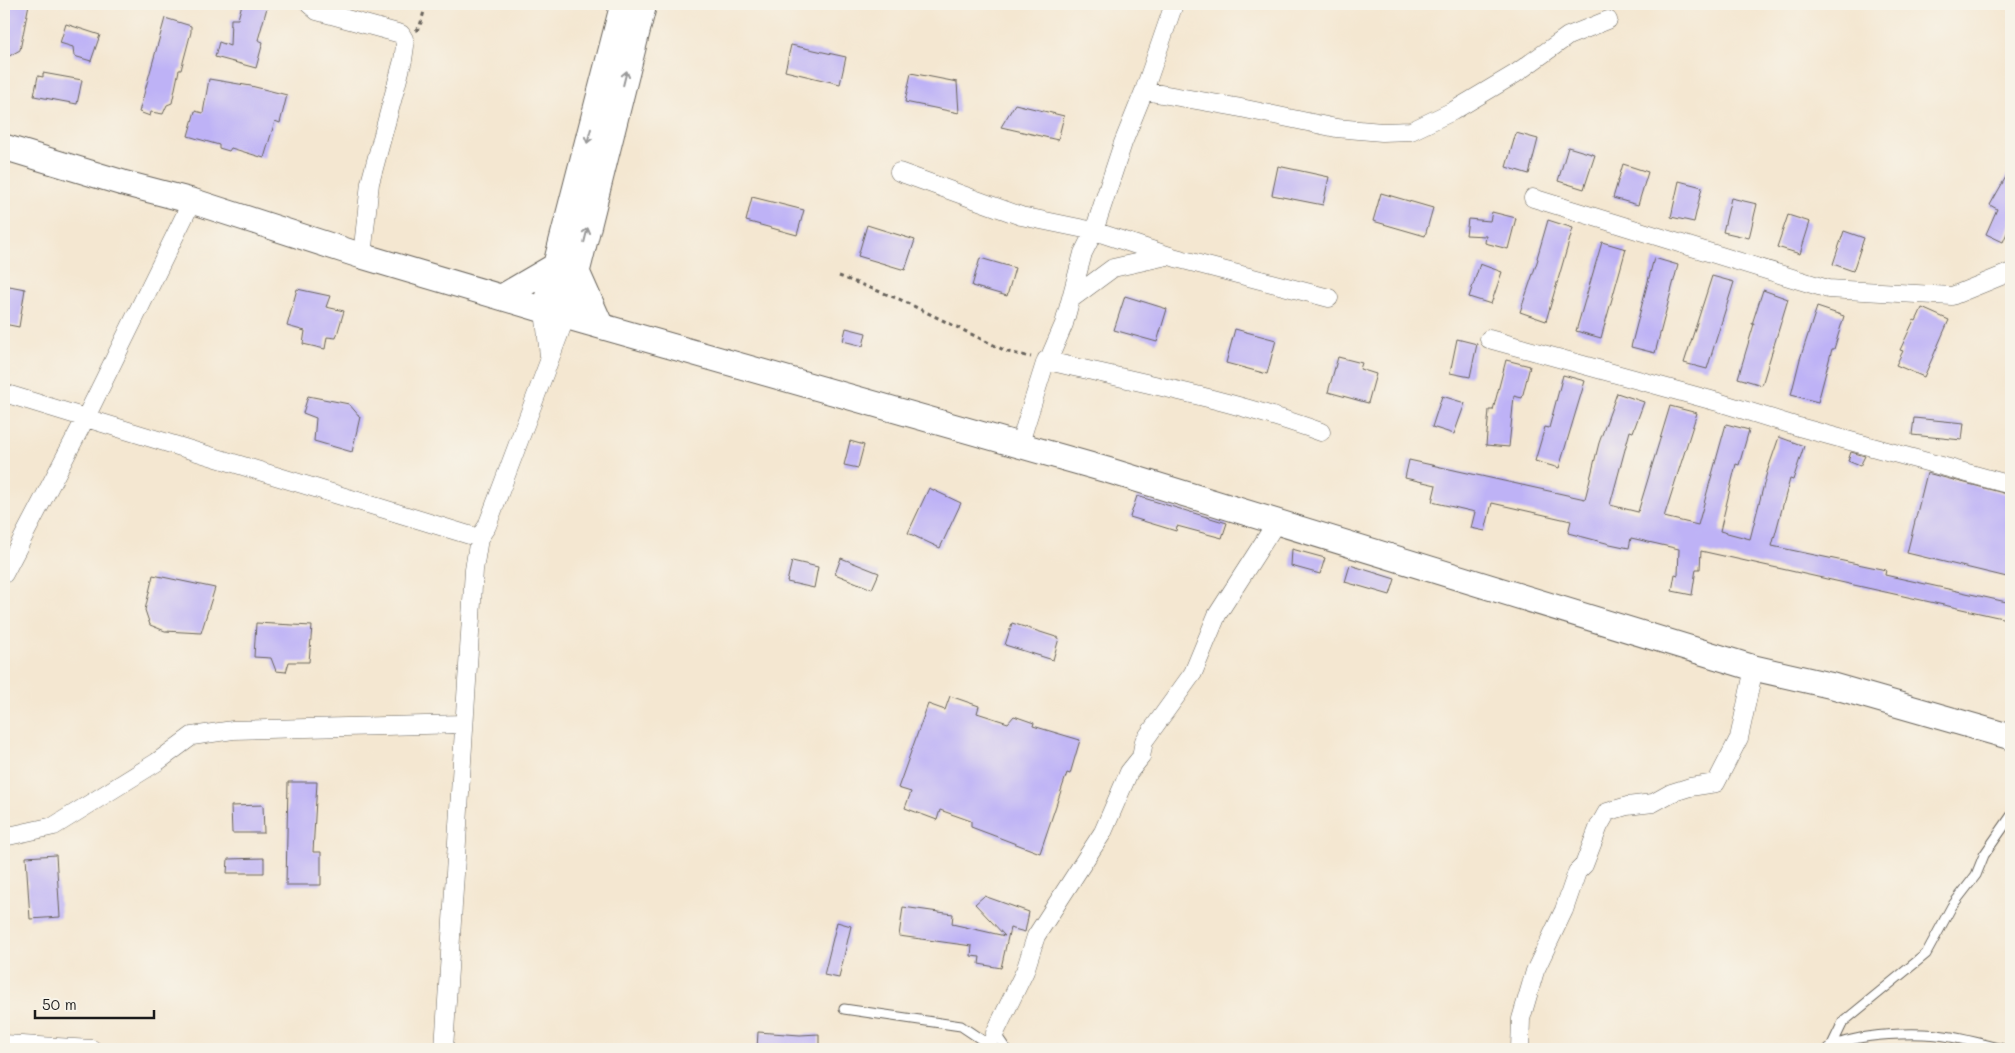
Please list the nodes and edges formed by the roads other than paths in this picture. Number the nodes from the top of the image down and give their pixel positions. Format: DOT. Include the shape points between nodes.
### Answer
graph roads {
  1 [pos="309,4"];
  2 [pos="623,4"];
  3 [pos="644,4"];
  4 [pos="1174,4"];
  5 [pos="1608,20"];
  6 [pos="1144,91"];
  7 [pos="4,147"];
  8 [pos="899,172"];
  9 [pos="1534,198"];
  10 [pos="192,201"];
  11 [pos="1094,231"];
  12 [pos="362,256"];
  13 [pos="1168,256"];
  14 [pos="566,269"];
  15 [pos="2011,272"];
  16 [pos="502,298"];
  17 [pos="1071,298"];
  18 [pos="1329,298"];
  19 [pos="554,313"];
  20 [pos="601,326"];
  21 [pos="1489,339"];
  22 [pos="1047,361"];
  23 [pos="4,393"];
  24 [pos="86,417"];
  25 [pos="1321,432"];
  26 [pos="1019,446"];
  27 [pos="2011,485"];
  28 [pos="1276,523"];
  29 [pos="479,538"];
  30 [pos="4,574"];
  31 [pos="1754,668"];
  32 [pos="464,724"];
  33 [pos="2011,737"];
  34 [pos="2011,816"];
  35 [pos="4,837"];
  36 [pos="844,1009"];
  37 [pos="990,1042"];
  38 [pos="4,1044"];
  39 [pos="48,1048"];
  40 [pos="1829,1048"];
  41 [pos="92,1049"];
  42 [pos="444,1049"];
  43 [pos="1006,1049"];
  44 [pos="1520,1049"];
  45 [pos="2003,1049"];
  1 -- 12 [label="street" via="317,11 400,34 404,39 403,60 370,183"];
  2 -- 14 [label="main road, one-way"];
  14 -- 3 [label="main road, one-way"];
  4 -- 6 [label="street"];
  5 -- 6 [label="street" via="1568,36 1515,74 1452,111 1411,130 1382,132 1336,128 1236,106"];
  6 -- 11 [label="street"];
  7 -- 10 [label="main road"];
  8 -- 11 [label="street" via="1021,216"];
  9 -- 15 [label="street" via="1828,289 1952,296"];
  10 -- 12 [label="main road"];
  10 -- 24 [label="street"];
  11 -- 13 [label="street"];
  11 -- 17 [label="street" via="1083,253"];
  12 -- 16 [label="main road"];
  13 -- 17 [label="street" via="1113,268"];
  13 -- 18 [label="street"];
  14 -- 16 [label="main road"];
  14 -- 19 [label="main road"];
  14 -- 20 [label="main road"];
  16 -- 19 [label="main road"];
  17 -- 22 [label="street" via="1064,324"];
  19 -- 20 [label="main road"];
  19 -- 29 [label="street" via="549,359 487,526"];
  20 -- 26 [label="main road"];
  21 -- 27 [label="street"];
  22 -- 25 [label="street" via="1254,410"];
  22 -- 26 [label="street"];
  23 -- 24 [label="street"];
  24 -- 29 [label="street"];
  24 -- 30 [label="street"];
  26 -- 28 [label="main road"];
  28 -- 31 [label="main road"];
  28 -- 37 [label="street" via="1217,616 1193,674 1144,741 1141,757 1128,772 1103,832 1036,936 1025,971"];
  29 -- 32 [label="street"];
  31 -- 33 [label="main road" via="1833,686"];
  31 -- 44 [label="street" via="1739,738 1716,783 1670,793 1653,803 1607,812 1534,971 1521,1019"];
  32 -- 35 [label="street" via="233,730 192,736 157,762 54,826"];
  32 -- 42 [label="street"];
  34 -- 40 [label="lane" via="1984,855 1976,875 1952,906 1926,954 1843,1022"];
  36 -- 37 [label="lane" via="961,1026"];
  37 -- 43 [label="lane"];
  38 -- 39 [label="street"];
  39 -- 41 [label="street"];
  40 -- 45 [label="lane" via="1858,1038 1900,1034 1949,1037"];
}
